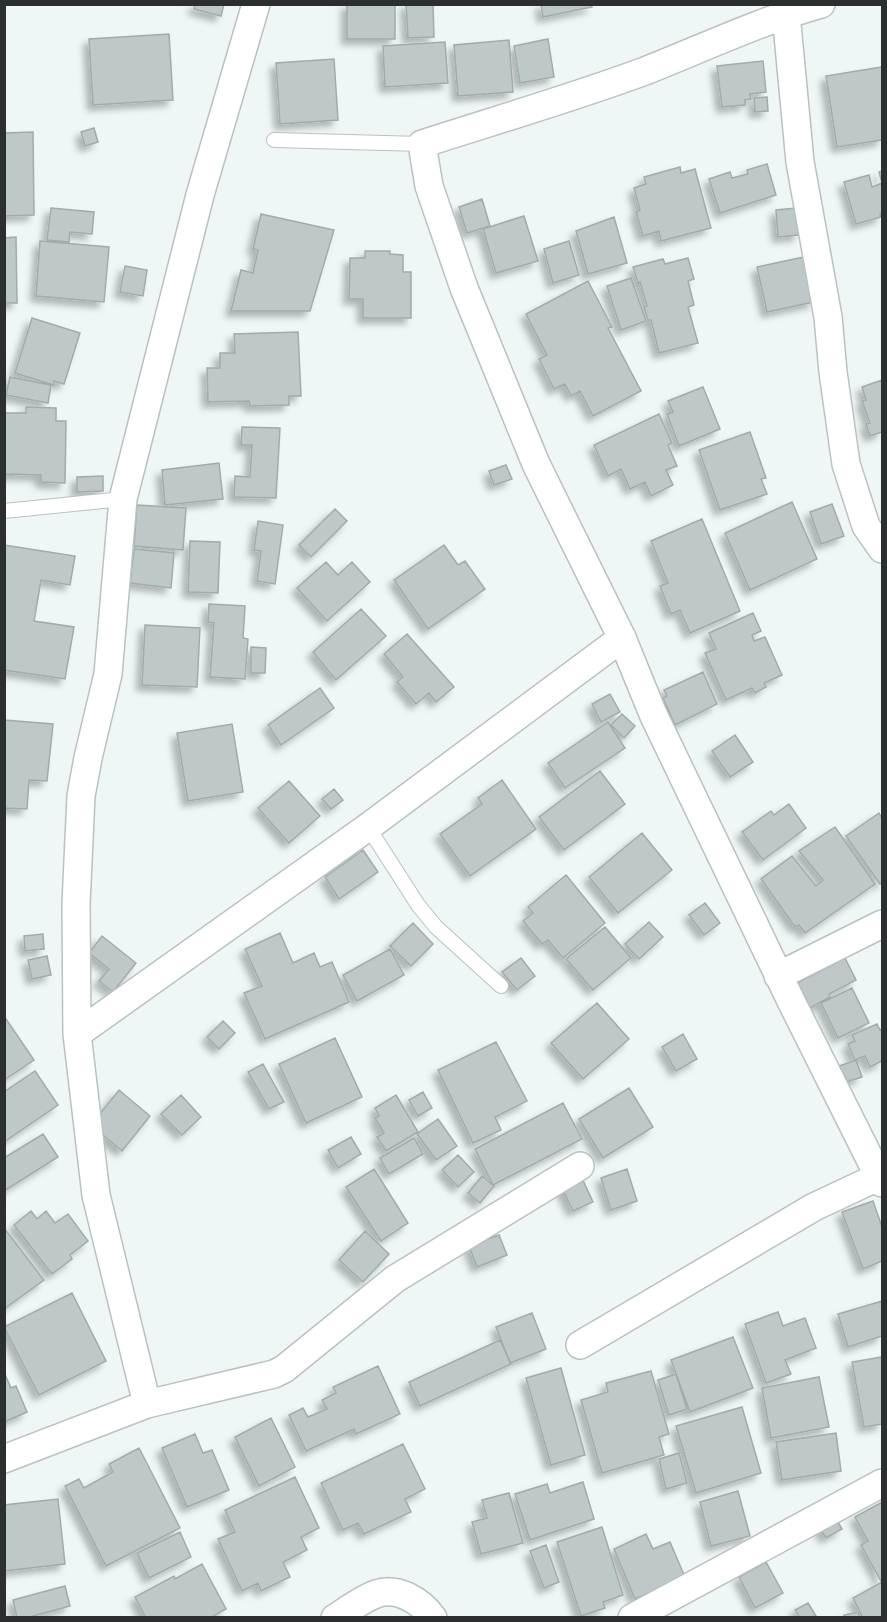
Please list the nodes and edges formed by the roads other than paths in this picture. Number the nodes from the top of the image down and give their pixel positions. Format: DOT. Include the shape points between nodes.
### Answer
graph roads {
  1 [pos="256,4"];
  2 [pos="821,4"];
  3 [pos="786,14"];
  4 [pos="274,140"];
  5 [pos="422,144"];
  6 [pos="123,499"];
  7 [pos="4,511"];
  8 [pos="882,549"];
  9 [pos="622,638"];
  10 [pos="368,827"];
  11 [pos="882,924"];
  12 [pos="778,976"];
  13 [pos="501,986"];
  14 [pos="77,1034"];
  15 [pos="580,1166"];
  16 [pos="881,1180"];
  17 [pos="580,1345"];
  18 [pos="147,1404"];
  19 [pos="4,1459"];
  20 [pos="882,1483"];
  21 [pos="335,1617"];
  22 [pos="433,1617"];
  23 [pos="633,1617"];
  1 -- 6 [label="street" via="200,195"];
  2 -- 3 [label="street"];
  3 -- 5 [label="street" via="615,81"];
  3 -- 8 [label="street" via="800,162 828,317 846,464 866,526"];
  4 -- 5 [label="lane"];
  5 -- 9 [label="street" via="429,186 464,288 536,464"];
  6 -- 7 [label="lane"];
  6 -- 14 [label="street" via="108,674 81,796 76,904"];
  9 -- 10 [label="street"];
  9 -- 12 [label="street" via="653,714"];
  10 -- 13 [label="lane" via="436,927"];
  10 -- 14 [label="street"];
  11 -- 12 [label="street"];
  12 -- 16 [label="street"];
  14 -- 18 [label="street" via="96,1195"];
  15 -- 18 [label="street" via="395,1279 284,1369"];
  16 -- 17 [label="street" via="814,1207"];
  18 -- 19 [label="street"];
  20 -- 23 [label="street"];
  21 -- 22 [label="street" via="377,1593 396,1592 414,1600"];
}
